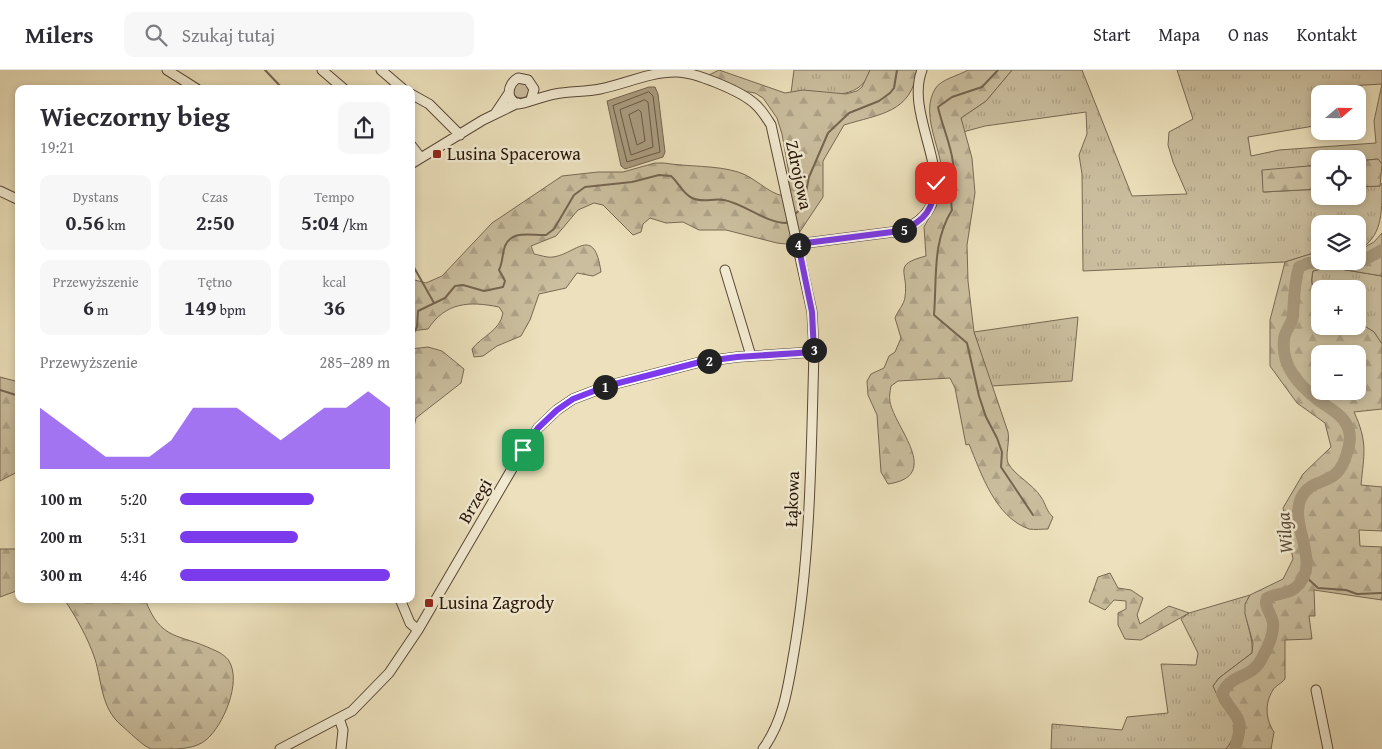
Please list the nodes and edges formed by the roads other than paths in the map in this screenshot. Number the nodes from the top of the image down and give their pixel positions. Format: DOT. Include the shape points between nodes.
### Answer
graph roads {
  1 [pos="167,70"];
  2 [pos="322,70"];
  3 [pos="381,70"];
  4 [pos="511,70"];
  5 [pos="520,70"];
  6 [pos="922,70"];
  7 [pos="525,78"];
  8 [pos="512,83"];
  9 [pos="191,85"];
  10 [pos="339,85"];
  11 [pos="398,85"];
  12 [pos="533,86"];
  13 [pos="509,93"];
  14 [pos="554,94"];
  15 [pos="415,96"];
  16 [pos="531,100"];
  17 [pos="518,104"];
  18 [pos="495,114"];
  19 [pos="460,135"];
  20 [pos="415,150"];
  21 [pos="421,158"];
  22 [pos="415,162"];
  23 [pos="0,191"];
  24 [pos="15,198"];
  25 [pos="798,244"];
  26 [pos="725,270"];
  27 [pos="814,352"];
  28 [pos="751,356"];
  29 [pos="402,603"];
  30 [pos="418,630"];
  31 [pos="1316,690"];
  32 [pos="339,718"];
  33 [pos="290,746"];
  34 [pos="280,749"];
  35 [pos="341,749"];
  36 [pos="763,749"];
  37 [pos="1328,749"];
  1 -- 9 [label="street"];
  2 -- 10 [label="street"];
  3 -- 11 [label="street"];
  4 -- 8 [label="street"];
  5 -- 7 [label="street"];
  6 -- 25 [label="street" via="918,96 936,183 928,213 915,225 900,231"];
  7 -- 8 [label="street" via="518,78"];
  7 -- 12 [label="street"];
  8 -- 13 [label="street"];
  12 -- 14 [label="street, Zdrojowa"];
  12 -- 16 [label="street"];
  13 -- 17 [label="street"];
  13 -- 18 [label="street"];
  14 -- 16 [label="street, Zdrojowa"];
  14 -- 25 [label="street, Zdrojowa" via="586,92 673,72 692,74 742,95 759,108 771,125"];
  15 -- 19 [label="street" via="429,104"];
  16 -- 17 [label="street"];
  17 -- 18 [label="street"];
  18 -- 19 [label="street"];
  19 -- 21 [label="street"];
  20 -- 21 [label="street"];
  21 -- 22 [label="street"];
  23 -- 24 [label="street"];
  25 -- 27 [label="street, Łąkowa" via="812,312"];
  26 -- 28 [label="street"];
  27 -- 28 [label="street, Brzegi"];
  27 -- 36 [label="street, Łąkowa" via="804,588 786,698 776,728"];
  28 -- 30 [label="street, Brzegi" via="700,362 646,375 573,399 557,410 538,428 523,450"];
  29 -- 30 [label="street" via="410,623"];
  30 -- 32 [label="street, Brzegi" via="389,673 364,700"];
  31 -- 37 [label="street"];
  32 -- 33 [label="street, Brzegi"];
  32 -- 35 [label="street" via="343,730"];
  33 -- 34 [label="street, Brzegi"];
}
